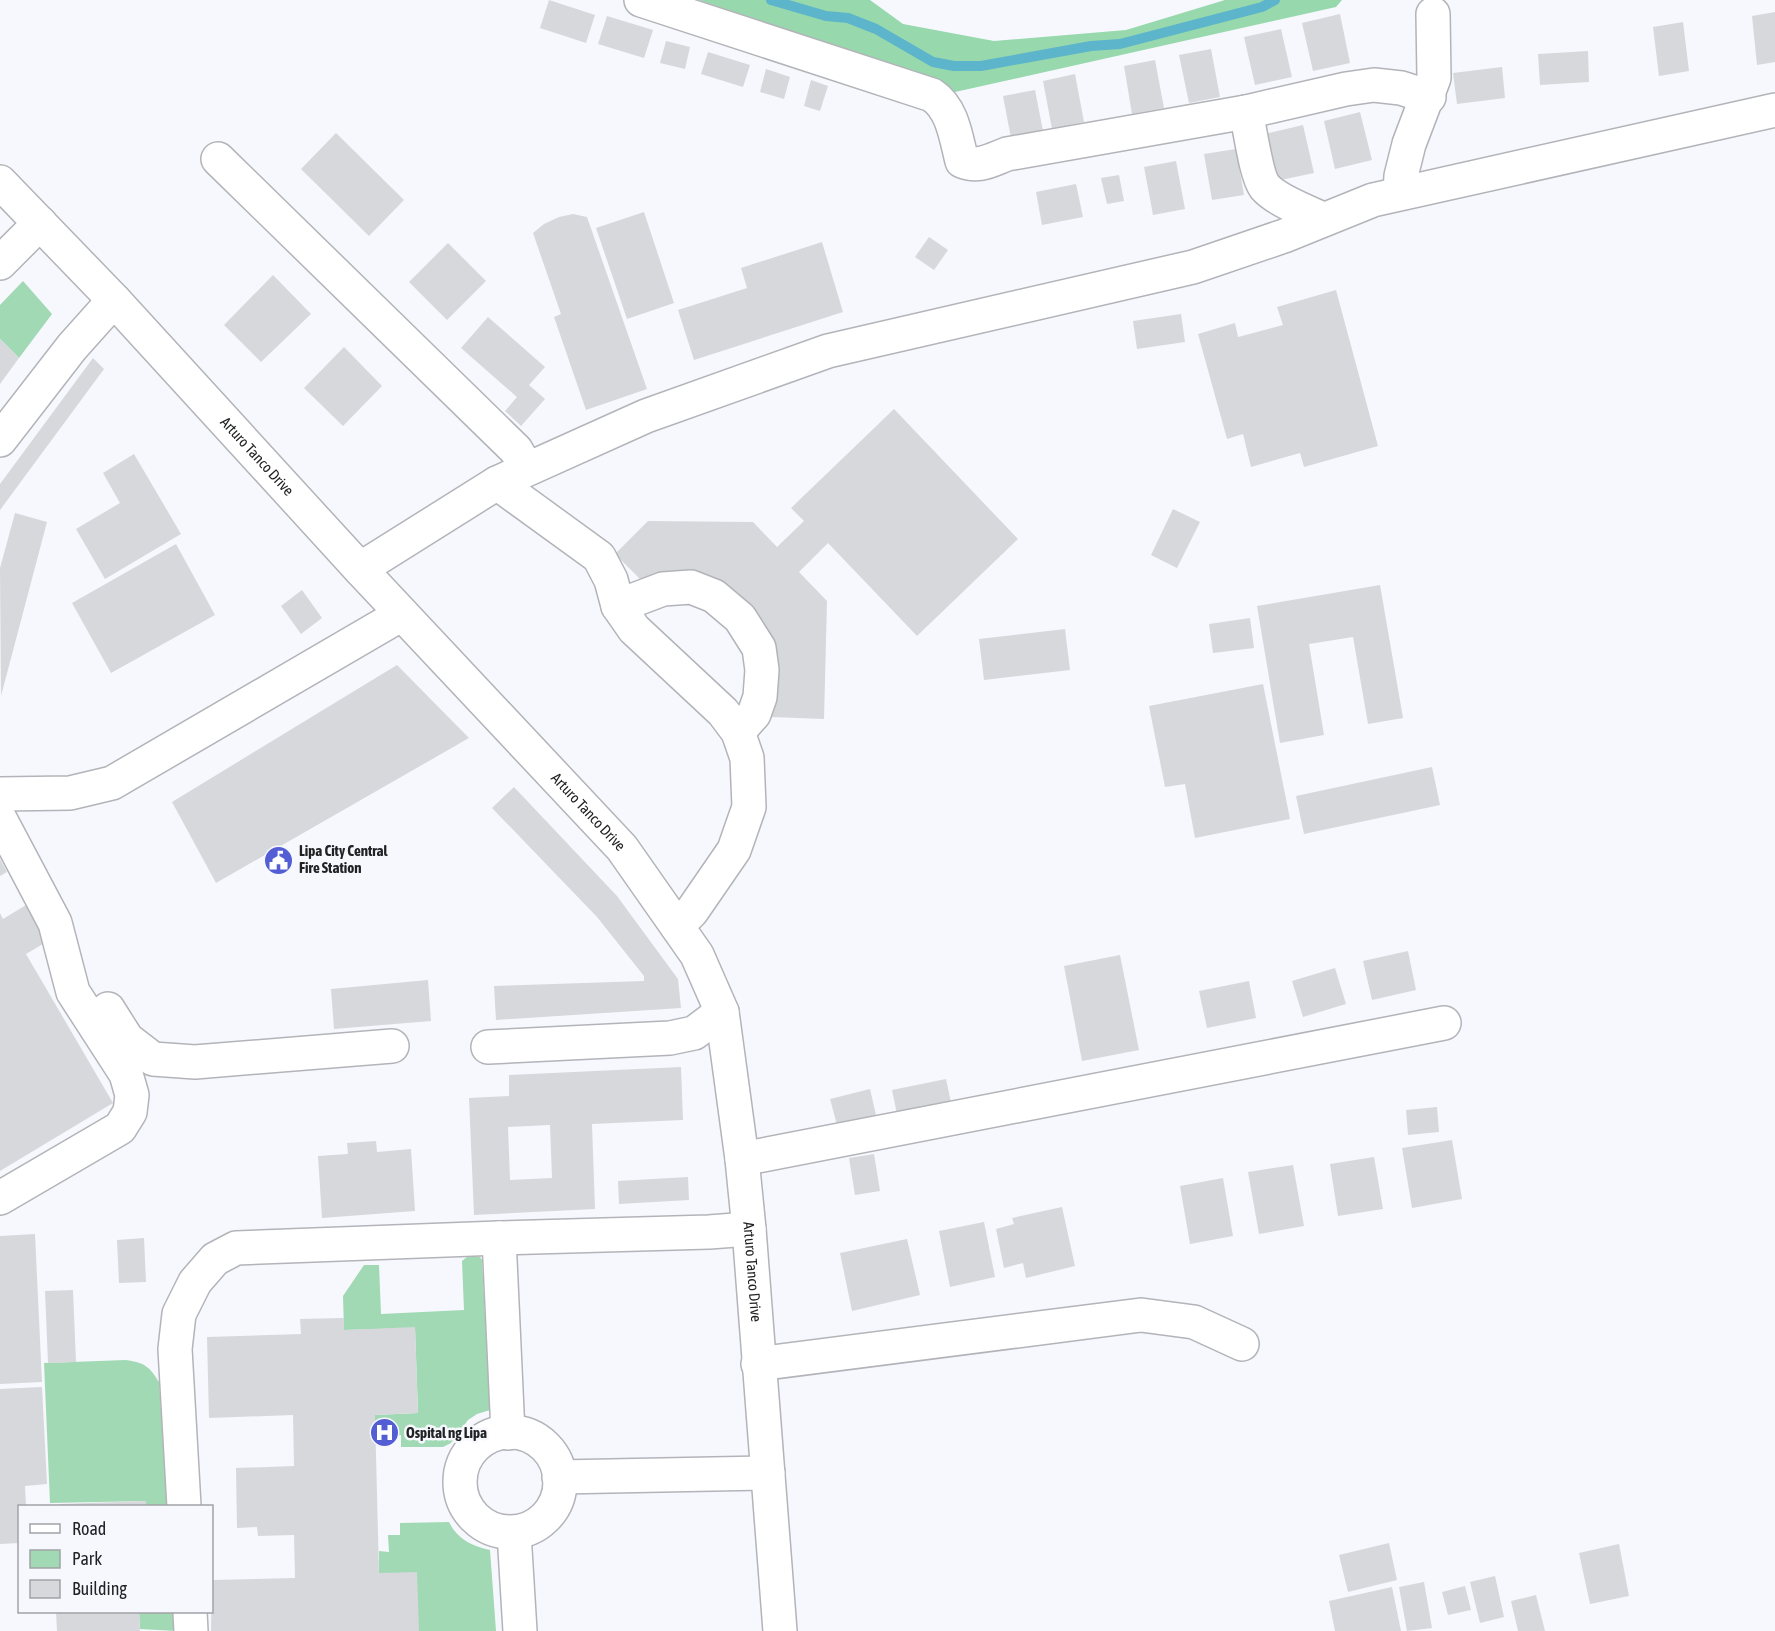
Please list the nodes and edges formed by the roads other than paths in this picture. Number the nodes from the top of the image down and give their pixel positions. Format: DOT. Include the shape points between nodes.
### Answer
graph roads {
  1 [pos="641,0"];
  2 [pos="1433,14"];
  3 [pos="1429,97"];
  4 [pos="1775,110"];
  5 [pos="1246,112"];
  6 [pos="218,159"];
  7 [pos="0,182"];
  8 [pos="1400,193"];
  9 [pos="1323,219"];
  10 [pos="40,223"];
  11 [pos="0,263"];
  12 [pos="114,300"];
  13 [pos="0,440"];
  14 [pos="527,469"];
  15 [pos="496,483"];
  16 [pos="360,569"];
  17 [pos="618,606"];
  18 [pos="402,614"];
  19 [pos="738,732"];
  20 [pos="0,794"];
  21 [pos="0,819"];
  22 [pos="56,923"];
  23 [pos="677,926"];
  24 [pos="722,1011"];
  25 [pos="1444,1023"];
  26 [pos="392,1046"];
  27 [pos="488,1047"];
  28 [pos="742,1159"];
  29 [pos="0,1198"];
  30 [pos="749,1229"];
  31 [pos="499,1238"];
  32 [pos="1242,1344"];
  33 [pos="758,1364"];
  34 [pos="508,1433"];
  35 [pos="768,1473"];
  36 [pos="559,1477"];
  37 [pos="184,1505"];
  38 [pos="514,1533"];
  39 [pos="189,1613"];
  40 [pos="191,1631"];
  41 [pos="520,1631"];
  42 [pos="780,1631"];
  1 -- 5 [label="street" via="932,94 947,108 962,161 972,165 1007,154"];
  2 -- 3 [label="street" via="1435,61"];
  3 -- 5 [label="street" via="1374,85"];
  3 -- 8 [label="street" via="1409,144"];
  4 -- 8 [label="street"];
  5 -- 9 [label="street" via="1265,187"];
  6 -- 14 [label="street" via="516,450"];
  7 -- 10 [label="street, Arturo Tanco Drive"];
  8 -- 9 [label="street"];
  9 -- 14 [label="street" via="1193,267 828,351 646,416"];
  10 -- 11 [label="street"];
  10 -- 12 [label="street, Arturo Tanco Drive"];
  12 -- 13 [label="street" via="72,346"];
  12 -- 16 [label="street, Arturo Tanco Drive"];
  14 -- 15 [label="street"];
  15 -- 16 [label="street"];
  15 -- 17 [label="street" via="599,557"];
  16 -- 18 [label="street, Arturo Tanco Drive"];
  17 -- 19 [label="street" via="634,629 723,712"];
  17 -- 19 [label="street" via="663,589 690,587 714,596 740,618 759,648 762,670 754,714"];
  18 -- 20 [label="street" via="112,783 70,793"];
  18 -- 23 [label="street, Arturo Tanco Drive" via="622,848"];
  19 -- 23 [label="street" via="747,758 749,807 734,850"];
  21 -- 22 [label="street"];
  22 -- 26 [label="street" via="127,1039 153,1059 195,1062"];
  22 -- 29 [label="street" via="73,992 126,1074 132,1095 130,1112 120,1128"];
  23 -- 24 [label="street, Arturo Tanco Drive" via="697,955"];
  24 -- 27 [label="street" via="694,1033 670,1038"];
  24 -- 28 [label="street, Arturo Tanco Drive"];
  25 -- 28 [label="street"];
  28 -- 30 [label="street, Arturo Tanco Drive"];
  30 -- 31 [label="street"];
  30 -- 33 [label="street, Arturo Tanco Drive"];
  31 -- 34 [label="street"];
  31 -- 37 [label="street" via="236,1248 215,1259 195,1282 179,1314 175,1349"];
  32 -- 33 [label="street" via="1194,1322 1141,1315"];
  33 -- 35 [label="street, Arturo Tanco Drive"];
  34 -- 36 [label="street" via="520,1432 546,1445 560,1470"];
  34 -- 38 [label="street" via="492,1434 469,1451 459,1487 465,1506 486,1527"];
  35 -- 36 [label="street"];
  35 -- 42 [label="street, Arturo Tanco Drive"];
  36 -- 38 [label="street" via="558,1499 540,1522"];
  38 -- 41 [label="street"];
  39 -- 40 [label="street"];
}
